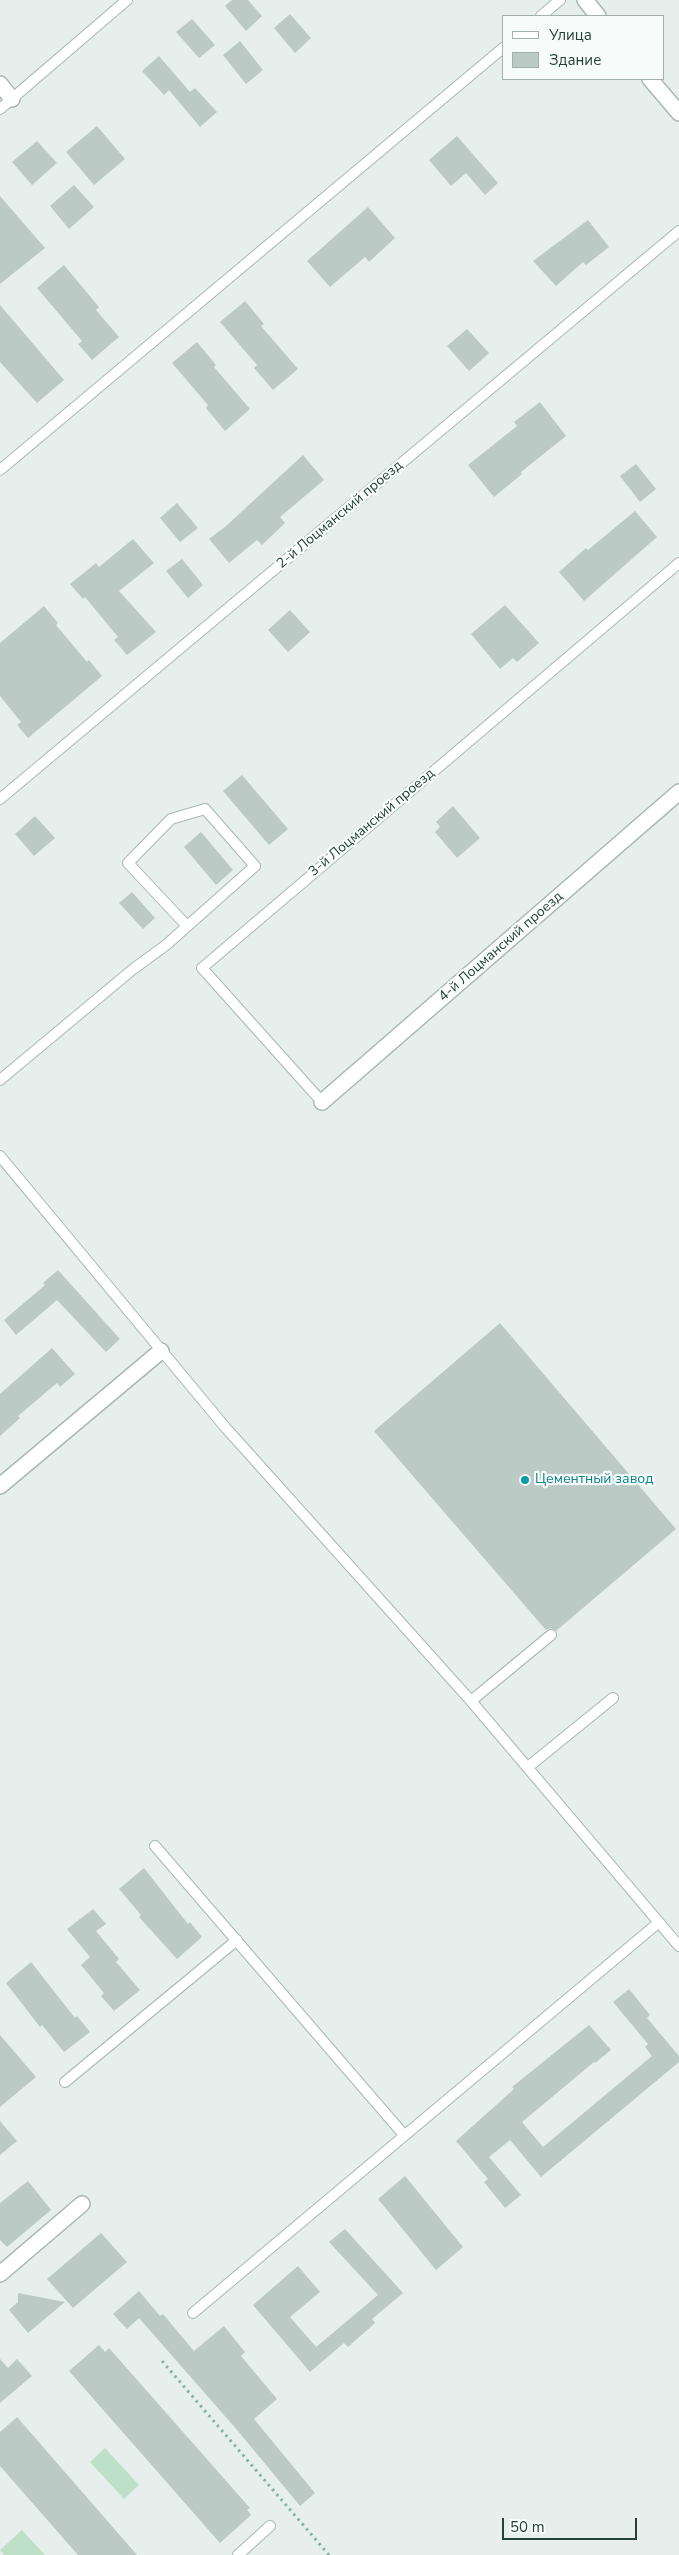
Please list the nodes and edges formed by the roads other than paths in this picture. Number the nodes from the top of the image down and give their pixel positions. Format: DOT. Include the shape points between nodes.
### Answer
graph roads {
  1 [pos="127,0"];
  2 [pos="560,0"];
  3 [pos="585,0"];
  4 [pos="542,15"];
  5 [pos="597,15"];
  6 [pos="502,49"];
  7 [pos="651,80"];
  8 [pos="0,84"];
  9 [pos="12,99"];
  10 [pos="0,109"];
  11 [pos="679,113"];
  12 [pos="679,231"];
  13 [pos="0,470"];
  14 [pos="679,564"];
  15 [pos="679,792"];
  16 [pos="0,799"];
  17 [pos="187,926"];
  18 [pos="0,1080"];
  19 [pos="322,1102"];
  20 [pos="0,1156"];
  21 [pos="162,1351"];
  22 [pos="0,1486"];
  23 [pos="551,1635"];
  24 [pos="613,1698"];
  25 [pos="471,1701"];
  26 [pos="528,1767"];
  27 [pos="156,1846"];
  28 [pos="658,1923"];
  29 [pos="237,1940"];
  30 [pos="679,1946"];
  31 [pos="65,2082"];
  32 [pos="404,2136"];
  33 [pos="82,2204"];
  34 [pos="0,2274"];
  35 [pos="193,2313"];
  36 [pos="270,2526"];
  37 [pos="238,2555"];
  1 -- 9 [label="lane"];
  2 -- 4 [label="lane"];
  3 -- 5 [label="street"];
  6 -- 13 [label="lane"];
  7 -- 11 [label="street"];
  8 -- 9 [label="street"];
  9 -- 10 [label="lane"];
  12 -- 16 [label="lane, 2-й Лоцманский проезд"];
  14 -- 19 [label="lane, 3-й Лоцманский проезд" via="202,968"];
  15 -- 19 [label="street, 4-й Лоцманский проезд"];
  17 -- 17 [label="lane" via="254,866 205,809 171,819 128,863"];
  17 -- 18 [label="lane"];
  20 -- 21 [label="lane"];
  21 -- 22 [label="street"];
  21 -- 25 [label="lane" via="225,1427"];
  23 -- 25 [label="lane"];
  24 -- 26 [label="lane"];
  25 -- 26 [label="lane"];
  26 -- 28 [label="lane"];
  27 -- 29 [label="lane"];
  28 -- 30 [label="lane"];
  28 -- 32 [label="lane"];
  29 -- 31 [label="lane"];
  29 -- 32 [label="lane"];
  32 -- 35 [label="lane"];
  33 -- 34 [label="street"];
  36 -- 37 [label="lane"];
}
